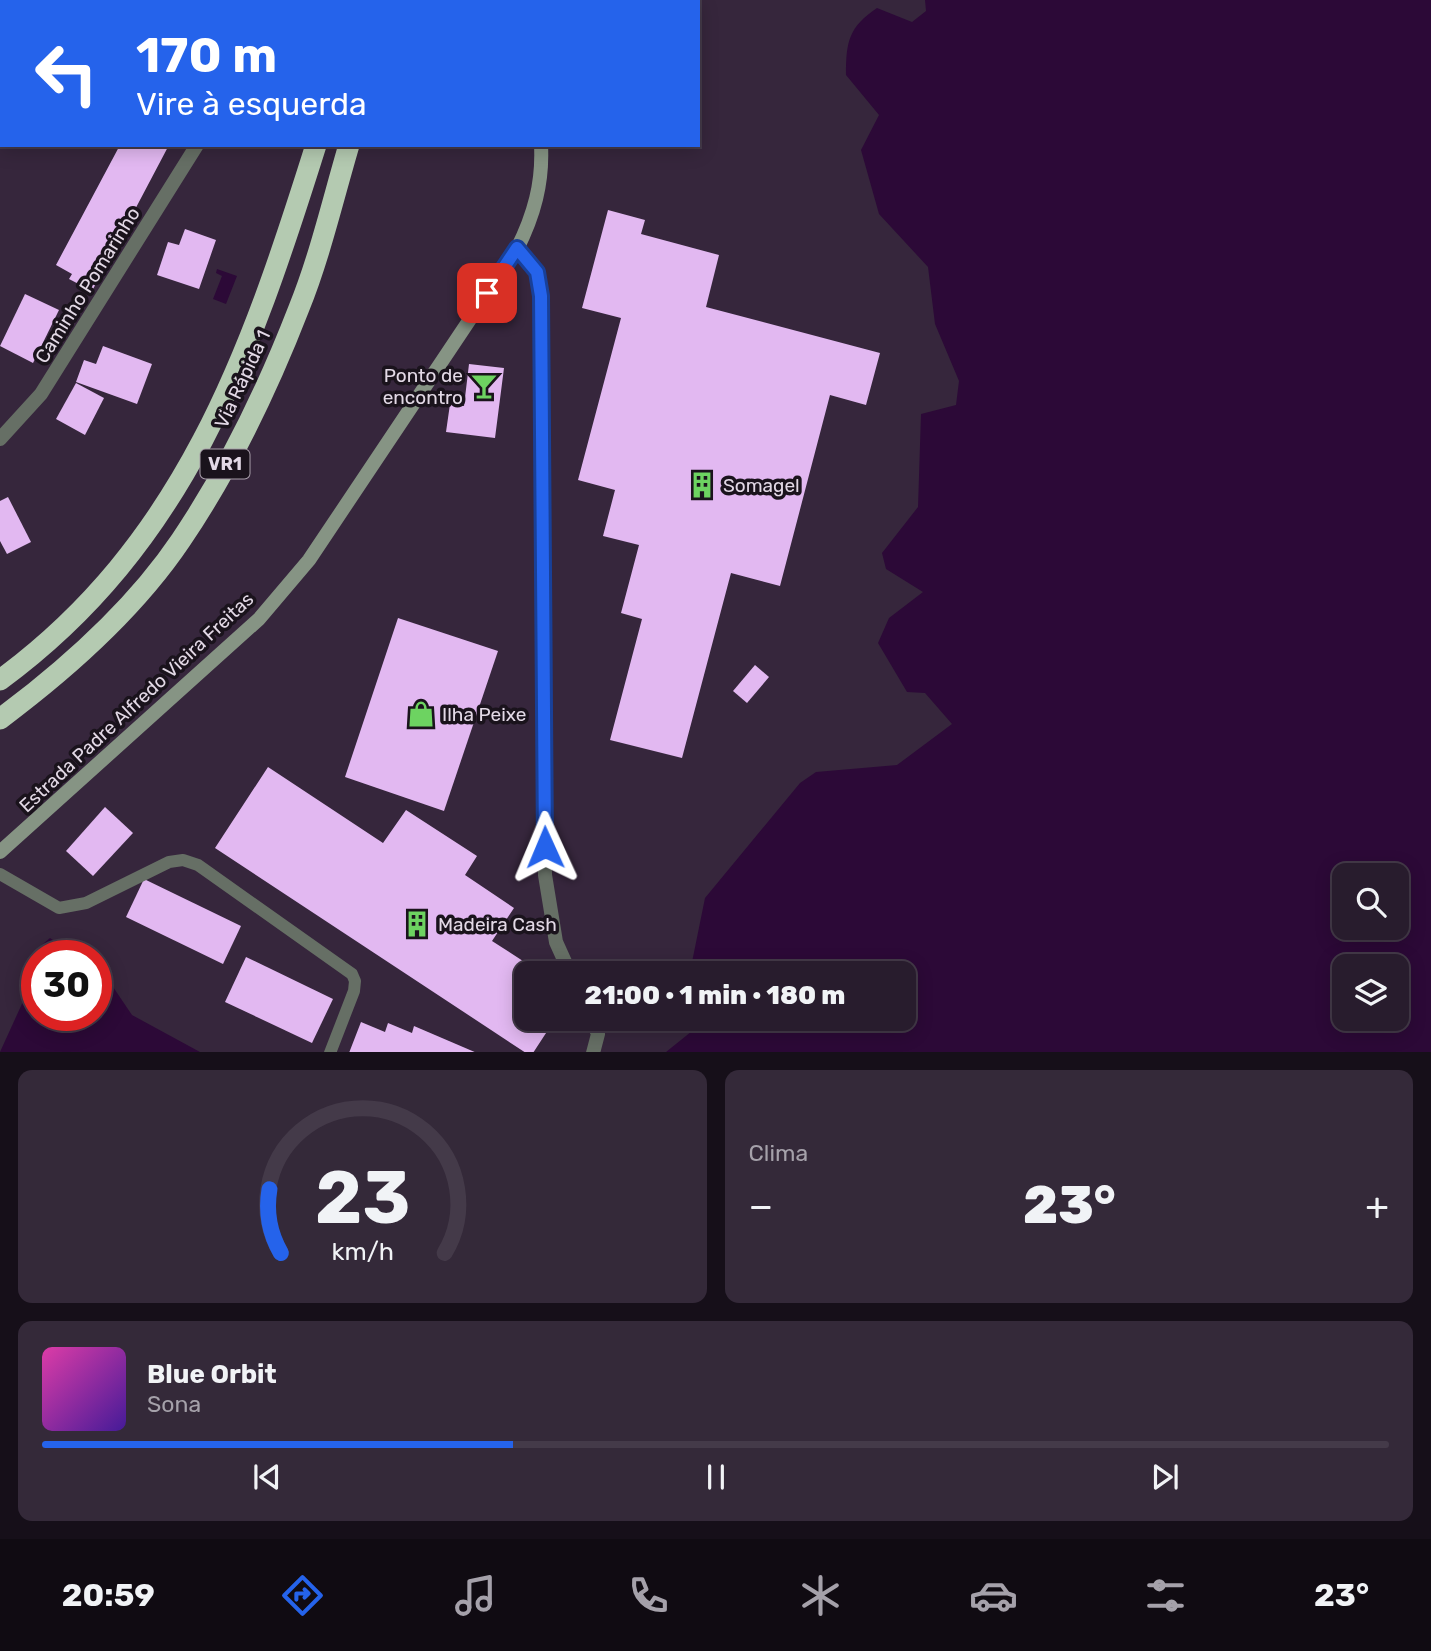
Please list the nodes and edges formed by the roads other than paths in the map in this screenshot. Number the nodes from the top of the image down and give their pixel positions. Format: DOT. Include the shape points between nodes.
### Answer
graph roads {
  1 [pos="196,147"];
  2 [pos="315,147"];
  3 [pos="348,147"];
  4 [pos="541,147"];
  5 [pos="517,248"];
  6 [pos="0,439"];
  7 [pos="0,680"];
  8 [pos="0,719"];
  9 [pos="0,852"];
  10 [pos="0,874"];
  11 [pos="565,961"];
  12 [pos="597,1031"];
  13 [pos="330,1052"];
  14 [pos="593,1052"];
  1 -- 6 [label="street, Caminho Pomarinho" via="41,394"];
  2 -- 7 [label="highway, Via Rápida 1 / VR1" via="270,290 220,410 158,518 106,585 58,634"];
  3 -- 8 [label="highway, Via Rápida 1 / VR1" via="300,306 251,418 181,540 132,601 76,657"];
  4 -- 5 [label="main road, Estrada Padre Alfredo Vieira Freitas" via="536,204"];
  5 -- 9 [label="main road, Estrada Padre Alfredo Vieira Freitas" via="309,559 267,609"];
  5 -- 11 [label="street" via="537,272 541,296 545,875 556,942"];
  10 -- 13 [label="lane" via="59,908 86,903 169,862 198,865 352,974 354,990"];
  12 -- 14 [label="street"];
}
